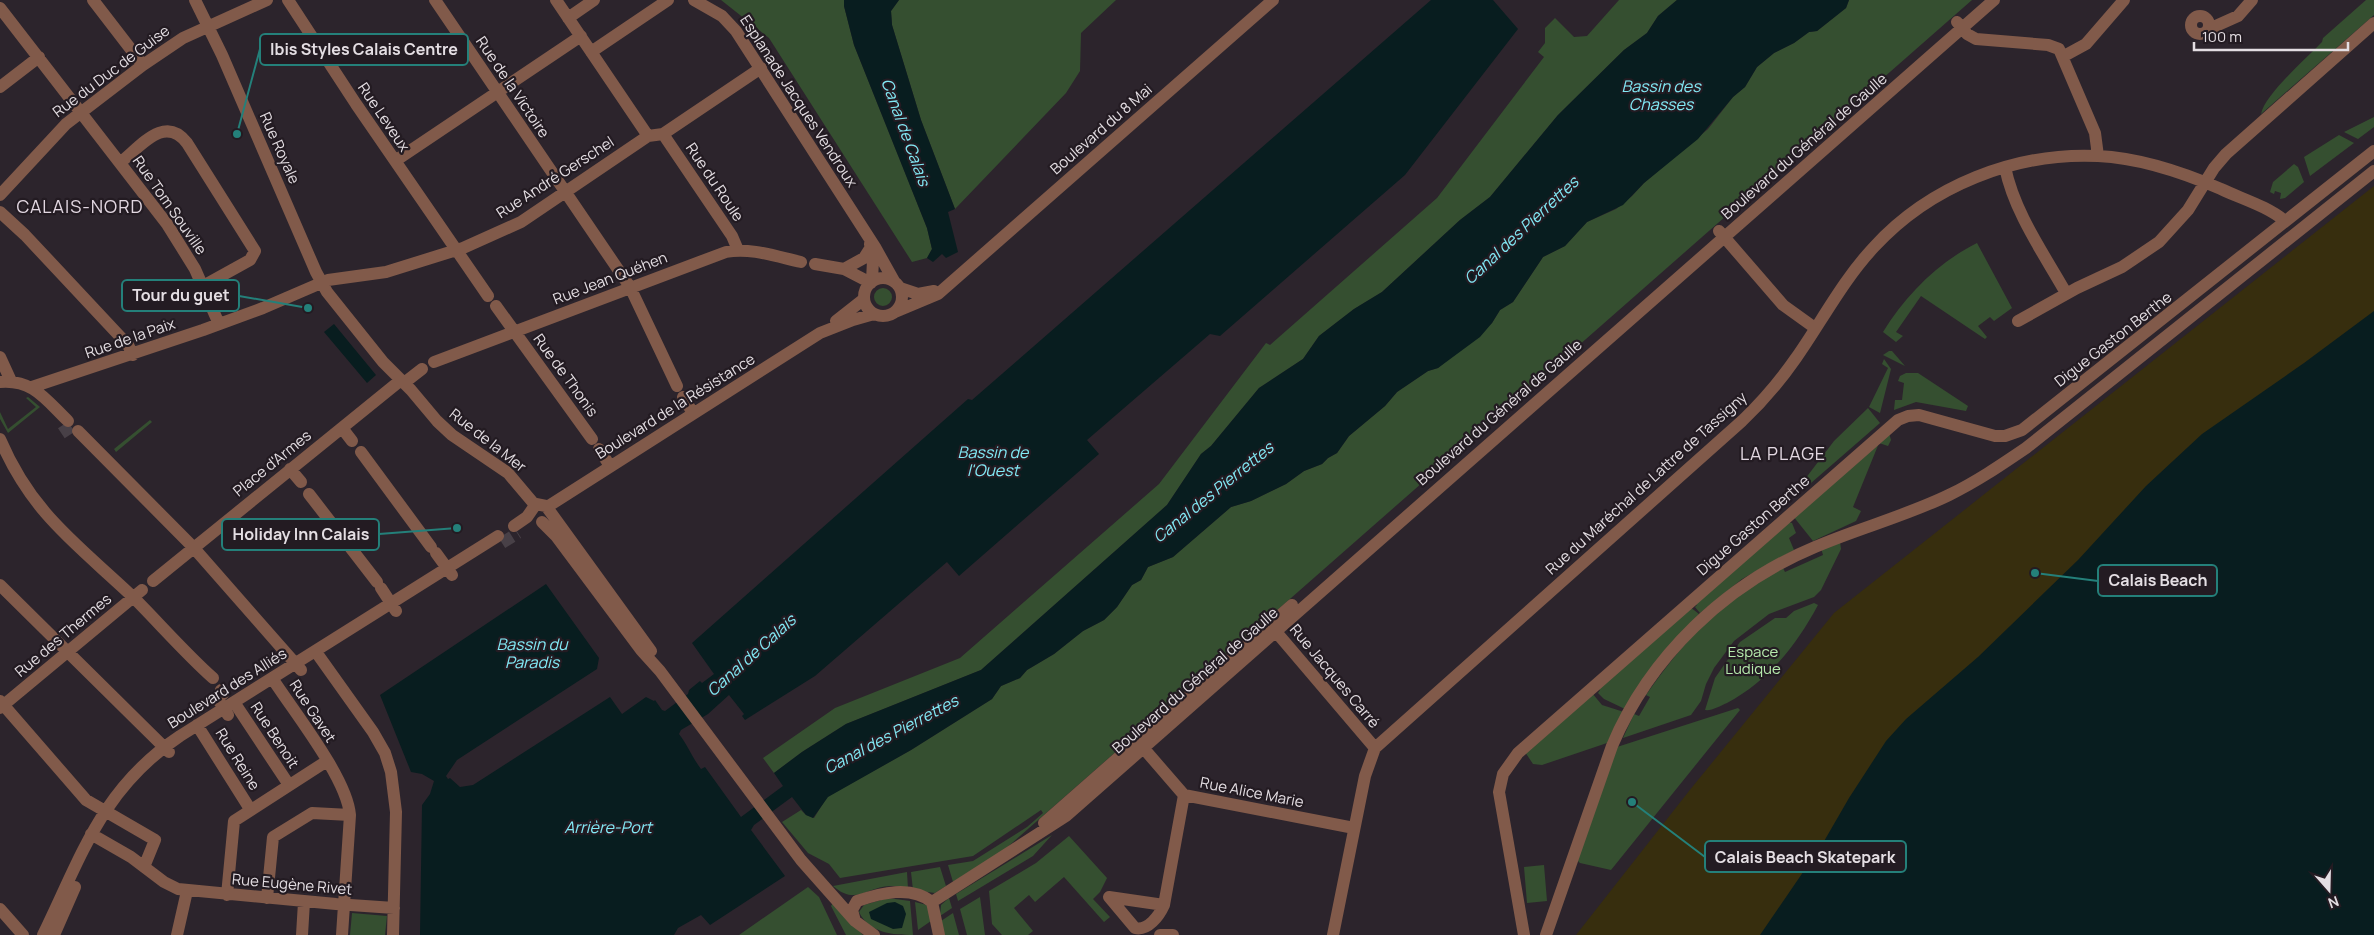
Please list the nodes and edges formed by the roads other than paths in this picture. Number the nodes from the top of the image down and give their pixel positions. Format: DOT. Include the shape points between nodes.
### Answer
graph roads {
  1 [pos="94,0"];
  2 [pos="195,0"];
  3 [pos="267,0"];
  4 [pos="288,0"];
  5 [pos="435,0"];
  6 [pos="556,0"];
  7 [pos="594,0"];
  8 [pos="668,0"];
  9 [pos="694,0"];
  10 [pos="1273,0"];
  11 [pos="1982,0"];
  12 [pos="1994,0"];
  13 [pos="2124,0"];
  14 [pos="2252,0"];
  15 [pos="0,8"];
  16 [pos="568,18"];
  17 [pos="2374,23"];
  18 [pos="207,25"];
  19 [pos="1960,26"];
  20 [pos="2209,29"];
  21 [pos="581,36"];
  22 [pos="591,52"];
  23 [pos="2064,56"];
  24 [pos="39,57"];
  25 [pos="143,66"];
  26 [pos="761,68"];
  27 [pos="0,87"];
  28 [pos="497,92"];
  29 [pos="82,112"];
  30 [pos="663,134"];
  31 [pos="648,136"];
  32 [pos="2374,150"];
  33 [pos="2098,156"];
  34 [pos="121,162"];
  35 [pos="395,162"];
  36 [pos="2005,167"];
  37 [pos="2374,171"];
  38 [pos="2205,182"];
  39 [pos="564,192"];
  40 [pos="0,195"];
  41 [pos="0,212"];
  42 [pos="2285,221"];
  43 [pos="865,231"];
  44 [pos="1721,234"];
  45 [pos="871,247"];
  46 [pos="738,250"];
  47 [pos="455,251"];
  48 [pos="801,262"];
  49 [pos="815,264"];
  50 [pos="837,269"];
  51 [pos="321,282"];
  52 [pos="872,282"];
  53 [pos="950,282"];
  54 [pos="897,284"];
  55 [pos="203,286"];
  56 [pos="630,287"];
  57 [pos="2066,293"];
  58 [pos="488,296"];
  59 [pos="864,298"];
  60 [pos="496,306"];
  61 [pos="895,312"];
  62 [pos="874,314"];
  63 [pos="2018,321"];
  64 [pos="219,324"];
  65 [pos="1815,328"];
  66 [pos="514,331"];
  67 [pos="820,333"];
  68 [pos="133,355"];
  69 [pos="0,357"];
  70 [pos="434,362"];
  71 [pos="422,369"];
  72 [pos="402,381"];
  73 [pos="6,382"];
  74 [pos="32,387"];
  75 [pos="693,413"];
  76 [pos="68,421"];
  77 [pos="342,428"];
  78 [pos="78,431"];
  79 [pos="0,440"];
  80 [pos="352,441"];
  81 [pos="361,452"];
  82 [pos="610,466"];
  83 [pos="290,469"];
  84 [pos="301,482"];
  85 [pos="309,494"];
  86 [pos="540,513"];
  87 [pos="516,530"];
  88 [pos="500,540"];
  89 [pos="193,547"];
  90 [pos="449,572"];
  91 [pos="153,581"];
  92 [pos="0,585"];
  93 [pos="138,594"];
  94 [pos="394,607"];
  95 [pos="1273,628"];
  96 [pos="68,652"];
  97 [pos="319,655"];
  98 [pos="299,667"];
  99 [pos="211,676"];
  100 [pos="275,682"];
  101 [pos="221,690"];
  102 [pos="1,705"];
  103 [pos="231,709"];
  104 [pos="199,728"];
  105 [pos="1140,745"];
  106 [pos="1375,748"];
  107 [pos="166,750"];
  108 [pos="327,761"];
  109 [pos="289,785"];
  110 [pos="1184,795"];
  111 [pos="250,810"];
  112 [pos="107,813"];
  113 [pos="350,815"];
  114 [pos="1354,828"];
  115 [pos="95,836"];
  116 [pos="144,867"];
  117 [pos="826,887"];
  118 [pos="187,891"];
  119 [pos="227,894"];
  120 [pos="267,898"];
  121 [pos="858,901"];
  122 [pos="304,902"];
  123 [pos="932,902"];
  124 [pos="344,905"];
  125 [pos="1164,905"];
  126 [pos="394,908"];
  127 [pos="0,909"];
  128 [pos="855,921"];
  129 [pos="23,935"];
  130 [pos="43,935"];
  131 [pos="54,935"];
  132 [pos="177,935"];
  133 [pos="302,935"];
  134 [pos="342,935"];
  135 [pos="393,935"];
  136 [pos="874,935"];
  137 [pos="939,935"];
  138 [pos="1160,935"];
  139 [pos="1173,935"];
  140 [pos="1333,935"];
  141 [pos="1524,935"];
  142 [pos="1546,935"];
  1 -- 25 [label="street"];
  2 -- 18 [label="street, Rue Royale"];
  3 -- 18 [label="street, Rue du Duc de Guise"];
  4 -- 35 [label="street, Rue Leveux"];
  5 -- 28 [label="street, Rue de la Victoire"];
  6 -- 16 [label="street"];
  7 -- 16 [label="street"];
  8 -- 22 [label="street"];
  9 -- 26 [label="street, Esplanade Jacques Vendroux" via="730,23"];
  10 -- 53 [label="street, Boulevard du 8 Mai"];
  11 -- 19 [label="street, Boulevard du Général de Gaulle"];
  12 -- 19 [label="street, Boulevard du Général de Gaulle"];
  13 -- 23 [label="street" via="2086,44"];
  14 -- 20 [label="street" via="2238,16"];
  15 -- 24 [label="street, Rue Tom Souville"];
  16 -- 21 [label="street"];
  17 -- 38 [label="street" via="2232,148"];
  18 -- 25 [label="street, Rue du Duc de Guise" via="174,43"];
  18 -- 51 [label="street, Rue Royale"];
  19 -- 23 [label="street" via="1981,40 2052,46"];
  19 -- 44 [label="street, Boulevard du Général de Gaulle"];
  21 -- 22 [label="street"];
  21 -- 28 [label="street"];
  22 -- 31 [label="street"];
  23 -- 33 [label="street" via="2096,132"];
  24 -- 27 [label="street"];
  24 -- 29 [label="street, Rue Tom Souville"];
  25 -- 29 [label="street, Rue du Duc de Guise"];
  26 -- 30 [label="street, Rue André Gerschel"];
  26 -- 43 [label="street, Esplanade Jacques Vendroux"];
  28 -- 35 [label="street"];
  28 -- 39 [label="street, Rue de la Victoire"];
  29 -- 34 [label="street, Rue Tom Souville"];
  29 -- 40 [label="street, Rue du Duc de Guise" via="56,133"];
  30 -- 31 [label="street, Rue André Gerschel"];
  30 -- 46 [label="street, Rue du Roule" via="732,236"];
  31 -- 39 [label="street, Rue André Gerschel"];
  32 -- 42 [label="street, Digue Gaston Berthe"];
  33 -- 36 [label="street, Rue du Maréchal de Lattre de Tassigny" via="2047,159"];
  33 -- 38 [label="street, Rue du Maréchal de Lattre de Tassigny" via="2155,165"];
  34 -- 55 [label="street, Rue Tom Souville" via="180,243"];
  34 -- 55 [label="street" via="161,131 176,133 187,143 255,251 250,260"];
  35 -- 47 [label="street, Rue Leveux"];
  36 -- 57 [label="street" via="2008,182 2025,219"];
  36 -- 65 [label="street, Rue du Maréchal de Lattre de Tassigny" via="1946,192 1892,230 1856,268"];
  37 -- 142 [label="street, Digue Gaston Berthe" via="1994,470 1942,499 1787,559 1750,581 1707,614 1656,670 1618,732"];
  38 -- 42 [label="street, Rue du Maréchal de Lattre de Tassigny" via="2269,210"];
  38 -- 57 [label="street" via="2188,210 2159,242 2122,267"];
  39 -- 47 [label="street, Rue André Gerschel" via="521,222"];
  39 -- 56 [label="street, Rue de la Victoire"];
  41 -- 68 [label="street" via="128,345"];
  42 -- 141 [label="street, Digue Gaston Berthe" via="2047,412 2016,433 1988,435 1919,415 1898,420 1518,753 1503,774 1499,792"];
  43 -- 45 [label="street, Esplanade Jacques Vendroux"];
  43 -- 54 [label="street, Esplanade Jacques Vendroux"];
  44 -- 65 [label="street" via="1783,305"];
  44 -- 95 [label="street, Boulevard du Général de Gaulle"];
  45 -- 50 [label="street" via="864,258"];
  45 -- 52 [label="street, Esplanade Jacques Vendroux"];
  46 -- 48 [label="street, Rue Jean Quéhen"];
  46 -- 56 [label="street, Rue Jean Quéhen"];
  47 -- 51 [label="street, Rue André Gerschel" via="386,272"];
  47 -- 58 [label="street, Rue Leveux"];
  49 -- 50 [label="street"];
  50 -- 52 [label="street"];
  50 -- 59 [label="street"];
  51 -- 64 [label="street, Rue de la Paix"];
  51 -- 72 [label="street" via="383,362"];
  52 -- 54 [label="street" via="884,278"];
  52 -- 59 [label="street" via="866,288"];
  53 -- 54 [label="street, Boulevard du 8 Mai" via="925,294 910,292"];
  53 -- 61 [label="street, Boulevard du 8 Mai" via="933,298"];
  54 -- 61 [label="street" via="902,302"];
  55 -- 64 [label="street, Rue Tom Souville"];
  56 -- 66 [label="street, Rue Jean Quéhen"];
  56 -- 75 [label="street, Rue de la Victoire"];
  57 -- 63 [label="street"];
  59 -- 62 [label="street" via="867,308"];
  59 -- 67 [label="street, Boulevard de la Résistance"];
  60 -- 66 [label="street, Rue de Thonis"];
  61 -- 62 [label="street" via="885,316"];
  62 -- 67 [label="street, Boulevard de la Résistance"];
  64 -- 68 [label="street, Rue de la Paix"];
  65 -- 106 [label="street, Rue du Maréchal de Lattre de Tassigny" via="1776,384 1728,435"];
  66 -- 70 [label="street, Rue Jean Quéhen"];
  66 -- 82 [label="street, Rue de Thonis"];
  67 -- 75 [label="street, Boulevard de la Résistance"];
  68 -- 74 [label="street, Rue de la Paix"];
  69 -- 73 [label="street"];
  71 -- 72 [label="street"];
  72 -- 77 [label="street, Place d'Armes"];
  72 -- 86 [label="street, Rue de la Mer" via="442,427 508,473"];
  73 -- 74 [label="street"];
  74 -- 76 [label="street"];
  75 -- 82 [label="street, Boulevard de la Résistance"];
  77 -- 80 [label="street"];
  77 -- 83 [label="street, Place d'Armes"];
  78 -- 89 [label="street"];
  79 -- 93 [label="street" via="17,475 50,520"];
  81 -- 90 [label="street"];
  82 -- 86 [label="street, Boulevard de la Résistance"];
  83 -- 84 [label="street"];
  83 -- 89 [label="street, Place d'Armes"];
  85 -- 94 [label="street"];
  86 -- 87 [label="street"];
  86 -- 117 [label="street, Rue de la Mer" via="640,634 660,671 778,830"];
  88 -- 90 [label="street, Boulevard des Alliés"];
  89 -- 91 [label="street"];
  89 -- 98 [label="street"];
  90 -- 94 [label="street, Boulevard des Alliés"];
  92 -- 96 [label="street"];
  93 -- 96 [label="street, Rue des Thermes"];
  93 -- 99 [label="street"];
  94 -- 97 [label="street, Boulevard des Alliés"];
  95 -- 105 [label="street, Boulevard du Général de Gaulle"];
  95 -- 106 [label="street, Rue Jacques Carré"];
  96 -- 102 [label="street, Rue des Thermes"];
  96 -- 107 [label="street"];
  97 -- 98 [label="street, Boulevard des Alliés"];
  97 -- 126 [label="street" via="381,746 394,782"];
  98 -- 100 [label="street, Boulevard des Alliés"];
  100 -- 103 [label="street, Boulevard des Alliés"];
  100 -- 108 [label="street, Rue Gavet"];
  101 -- 103 [label="street" via="223,694 217,698"];
  102 -- 112 [label="street" via="86,800"];
  103 -- 104 [label="street, Boulevard des Alliés"];
  103 -- 109 [label="street, Rue Benoit"];
  104 -- 107 [label="street, Boulevard des Alliés"];
  104 -- 111 [label="street, Rue Reine"];
  105 -- 110 [label="street, Rue Alice Marie"];
  105 -- 123 [label="street, Boulevard du Général de Gaulle" via="1054,825"];
  106 -- 114 [label="street, Rue du Maréchal de Lattre de Tassigny" via="1365,776"];
  107 -- 112 [label="street, Boulevard des Alliés" via="129,778"];
  108 -- 109 [label="street"];
  108 -- 113 [label="street, Rue Gavet" via="346,794"];
  109 -- 111 [label="street"];
  110 -- 114 [label="street, Rue Alice Marie"];
  110 -- 125 [label="street"];
  111 -- 119 [label="street" via="236,818 232,825"];
  112 -- 115 [label="street, Boulevard des Alliés"];
  112 -- 116 [label="street" via="155,840"];
  113 -- 120 [label="street" via="312,813 273,837"];
  113 -- 124 [label="street, Rue Gavet"];
  114 -- 140 [label="street, Rue du Maréchal de Lattre de Tassigny"];
  115 -- 116 [label="street, Rue Eugène Rivet"];
  115 -- 130 [label="street, Boulevard des Alliés"];
  115 -- 131 [label="street, Boulevard des Alliés"];
  116 -- 118 [label="street, Rue Eugène Rivet" via="164,882"];
  117 -- 121 [label="street" via="843,899"];
  117 -- 128 [label="street, Rue de la Mer"];
  118 -- 119 [label="street, Rue Eugène Rivet"];
  118 -- 132 [label="street"];
  119 -- 120 [label="street, Rue Eugène Rivet"];
  120 -- 122 [label="street, Rue Eugène Rivet"];
  121 -- 123 [label="street" via="892,891"];
  121 -- 128 [label="street" via="852,910"];
  122 -- 124 [label="street, Rue Eugène Rivet"];
  122 -- 133 [label="street"];
  123 -- 137 [label="street"];
  124 -- 126 [label="street, Rue Eugène Rivet"];
  124 -- 134 [label="street, Rue Gavet"];
  126 -- 135 [label="street"];
  127 -- 129 [label="street"];
  128 -- 136 [label="street, Rue de la Mer"];
  138 -- 139 [label="street"];
}
